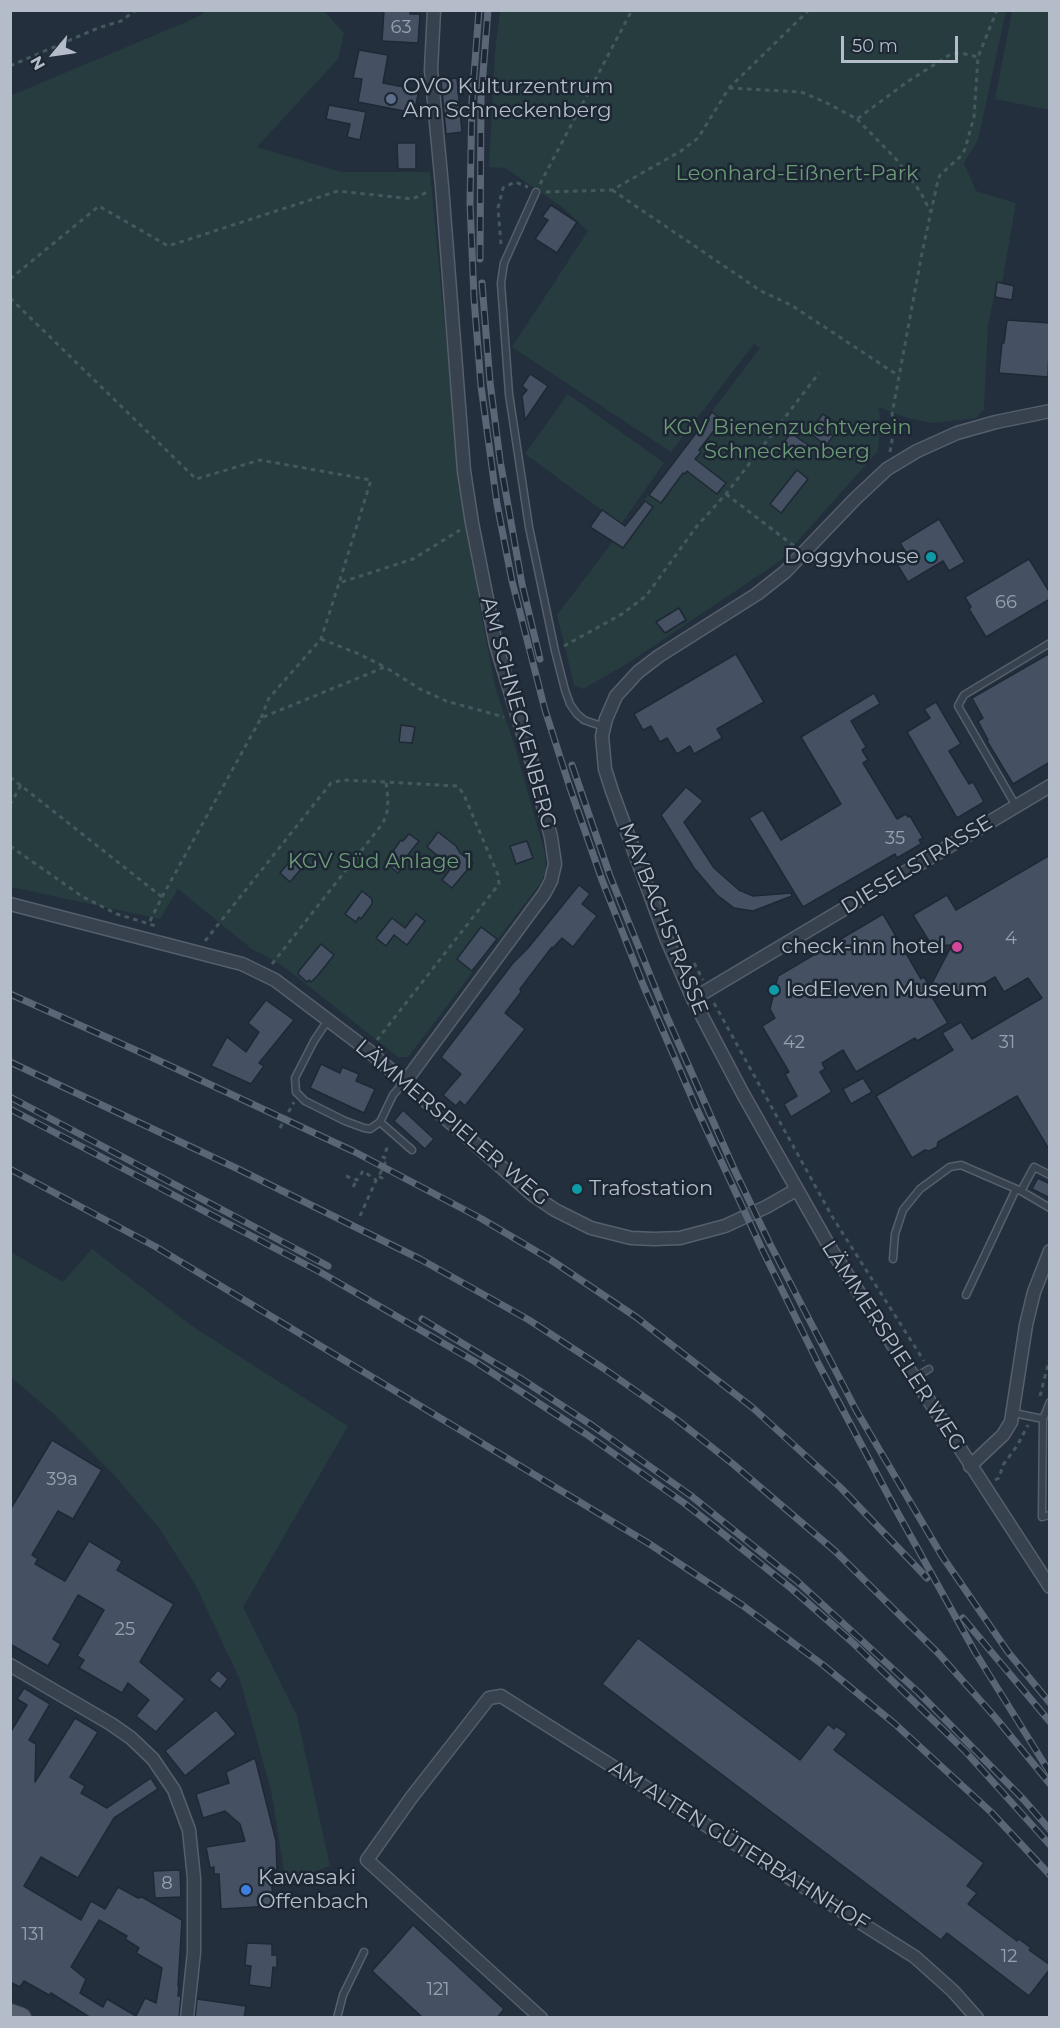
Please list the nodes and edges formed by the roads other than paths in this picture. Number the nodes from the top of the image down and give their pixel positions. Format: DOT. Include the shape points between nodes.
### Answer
graph roads {
  1 [pos="434,10"];
  2 [pos="536,192"];
  3 [pos="1050,411"];
  4 [pos="1050,643"];
  5 [pos="603,732"];
  6 [pos="1050,786"];
  7 [pos="1016,806"];
  8 [pos="10,904"];
  9 [pos="693,999"];
  10 [pos="329,1020"];
  11 [pos="405,1082"];
  12 [pos="380,1122"];
  13 [pos="412,1150"];
  14 [pos="1050,1175"];
  15 [pos="796,1190"];
  16 [pos="1018,1190"];
  17 [pos="1050,1208"];
  18 [pos="1050,1251"];
  19 [pos="893,1259"];
  20 [pos="966,1295"];
  21 [pos="929,1369"];
  22 [pos="914,1378"];
  23 [pos="1050,1402"];
  24 [pos="1014,1413"];
  25 [pos="1043,1419"];
  26 [pos="970,1466"];
  27 [pos="1050,1515"];
  28 [pos="1050,1587"];
  29 [pos="10,1665"];
  30 [pos="364,1952"];
  31 [pos="10,2014"];
  32 [pos="21,2018"];
  33 [pos="187,2018"];
  34 [pos="337,2018"];
  35 [pos="541,2018"];
  36 [pos="977,2018"];
  1 -- 11 [label="street, AM SCHNECKENBERG" via="431,70 460,426 472,523 496,645 554,852 553,874 544,894"];
  2 -- 5 [label="lane" via="504,263 501,283 509,394 555,651 570,704 584,720"];
  3 -- 5 [label="street" via="957,433 887,469 786,572 638,672 616,696"];
  4 -- 7 [label="lane" via="964,695 958,706"];
  5 -- 9 [label="street, MAYBACHSTRASSE" via="605,769 612,791 666,938"];
  6 -- 7 [label="street, DIESELSTRASSE"];
  7 -- 9 [label="street, DIESELSTRASSE"];
  8 -- 10 [label="street, LÄMMERSPIELER WEG" via="203,948 264,974"];
  9 -- 15 [label="street, MAYBACHSTRASSE"];
  10 -- 11 [label="street, LÄMMERSPIELER WEG"];
  10 -- 12 [label="lane" via="295,1078 299,1096 364,1128 370,1129"];
  11 -- 12 [label="lane" via="393,1095"];
  11 -- 15 [label="street, LÄMMERSPIELER WEG" via="533,1195 574,1220 607,1233 654,1239 704,1233 766,1208"];
  12 -- 13 [label="lane"];
  14 -- 16 [label="lane" via="1034,1167"];
  15 -- 22 [label="street, LÄMMERSPIELER WEG"];
  16 -- 17 [label="lane"];
  16 -- 19 [label="lane" via="961,1165 951,1167 920,1189 903,1209"];
  16 -- 20 [label="lane"];
  18 -- 24 [label="street" via="1026,1325"];
  21 -- 22 [label="lane"];
  22 -- 26 [label="street, LÄMMERSPIELER WEG"];
  23 -- 25 [label="lane"];
  24 -- 25 [label="lane"];
  24 -- 26 [label="street" via="1003,1435"];
  25 -- 27 [label="lane" via="1042,1517"];
  26 -- 28 [label="street, LÄMMERSPIELER WEG"];
  29 -- 33 [label="street" via="130,1738 153,1759 174,1790 189,1830 193,1869 194,1952"];
  30 -- 34 [label="lane" via="343,1995"];
  31 -- 32 [label="main road"];
  35 -- 36 [label="street, AM ALTEN GÜTERBAHNHOF" via="367,1860 489,1698 501,1696 915,1957"];
}
